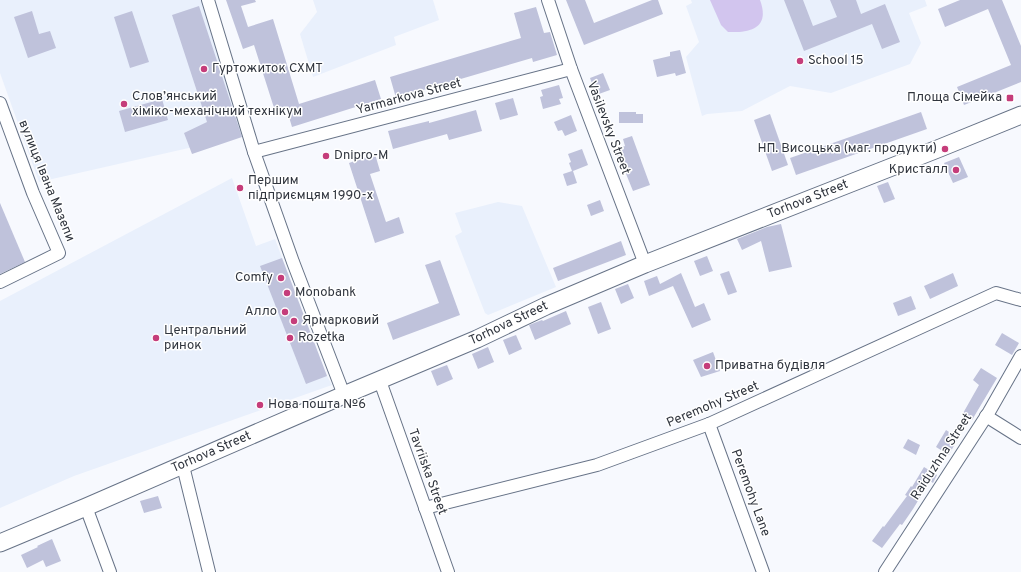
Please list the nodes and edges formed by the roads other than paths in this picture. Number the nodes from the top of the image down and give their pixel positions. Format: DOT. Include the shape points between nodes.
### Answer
graph roads {
  1 [pos="208,0"];
  2 [pos="548,0"];
  3 [pos="571,69"];
  4 [pos="0,103"];
  5 [pos="1021,115"];
  6 [pos="254,152"];
  7 [pos="645,264"];
  8 [pos="0,282"];
  9 [pos="1021,300"];
  10 [pos="1021,356"];
  11 [pos="380,381"];
  12 [pos="344,395"];
  13 [pos="986,416"];
  14 [pos="710,424"];
  15 [pos="1021,438"];
  16 [pos="183,466"];
  17 [pos="86,507"];
  18 [pos="425,508"];
  19 [pos="0,543"];
  20 [pos="110,572"];
  21 [pos="209,572"];
  22 [pos="448,572"];
  23 [pos="763,572"];
  24 [pos="885,572"];
  1 -- 6 [label="street"];
  2 -- 3 [label="street, Vasilevsky Street"];
  3 -- 6 [label="street, Yarmarkova Street"];
  3 -- 7 [label="street, Vasilevsky Street"];
  4 -- 8 [label="street, вулиця Івана Мазепи" via="33,193 59,253"];
  5 -- 7 [label="street, Torhova Street"];
  6 -- 12 [label="street"];
  7 -- 11 [label="street, Torhova Street"];
  9 -- 14 [label="street, Peremohy Street" via="996,293"];
  10 -- 13 [label="street, Raiduzhna Street"];
  11 -- 12 [label="street, Torhova Street"];
  11 -- 18 [label="street, Tavriiska Street"];
  12 -- 16 [label="street, Torhova Street"];
  13 -- 15 [label="street"];
  13 -- 24 [label="street, Raiduzhna Street"];
  14 -- 18 [label="street, Peremohy Street" via="597,465"];
  14 -- 23 [label="street, Peremohy Lane"];
  16 -- 17 [label="street, Torhova Street"];
  16 -- 21 [label="street"];
  17 -- 19 [label="street, Torhova Street"];
  17 -- 20 [label="street"];
  18 -- 22 [label="street, Tavriiska Street"];
}
